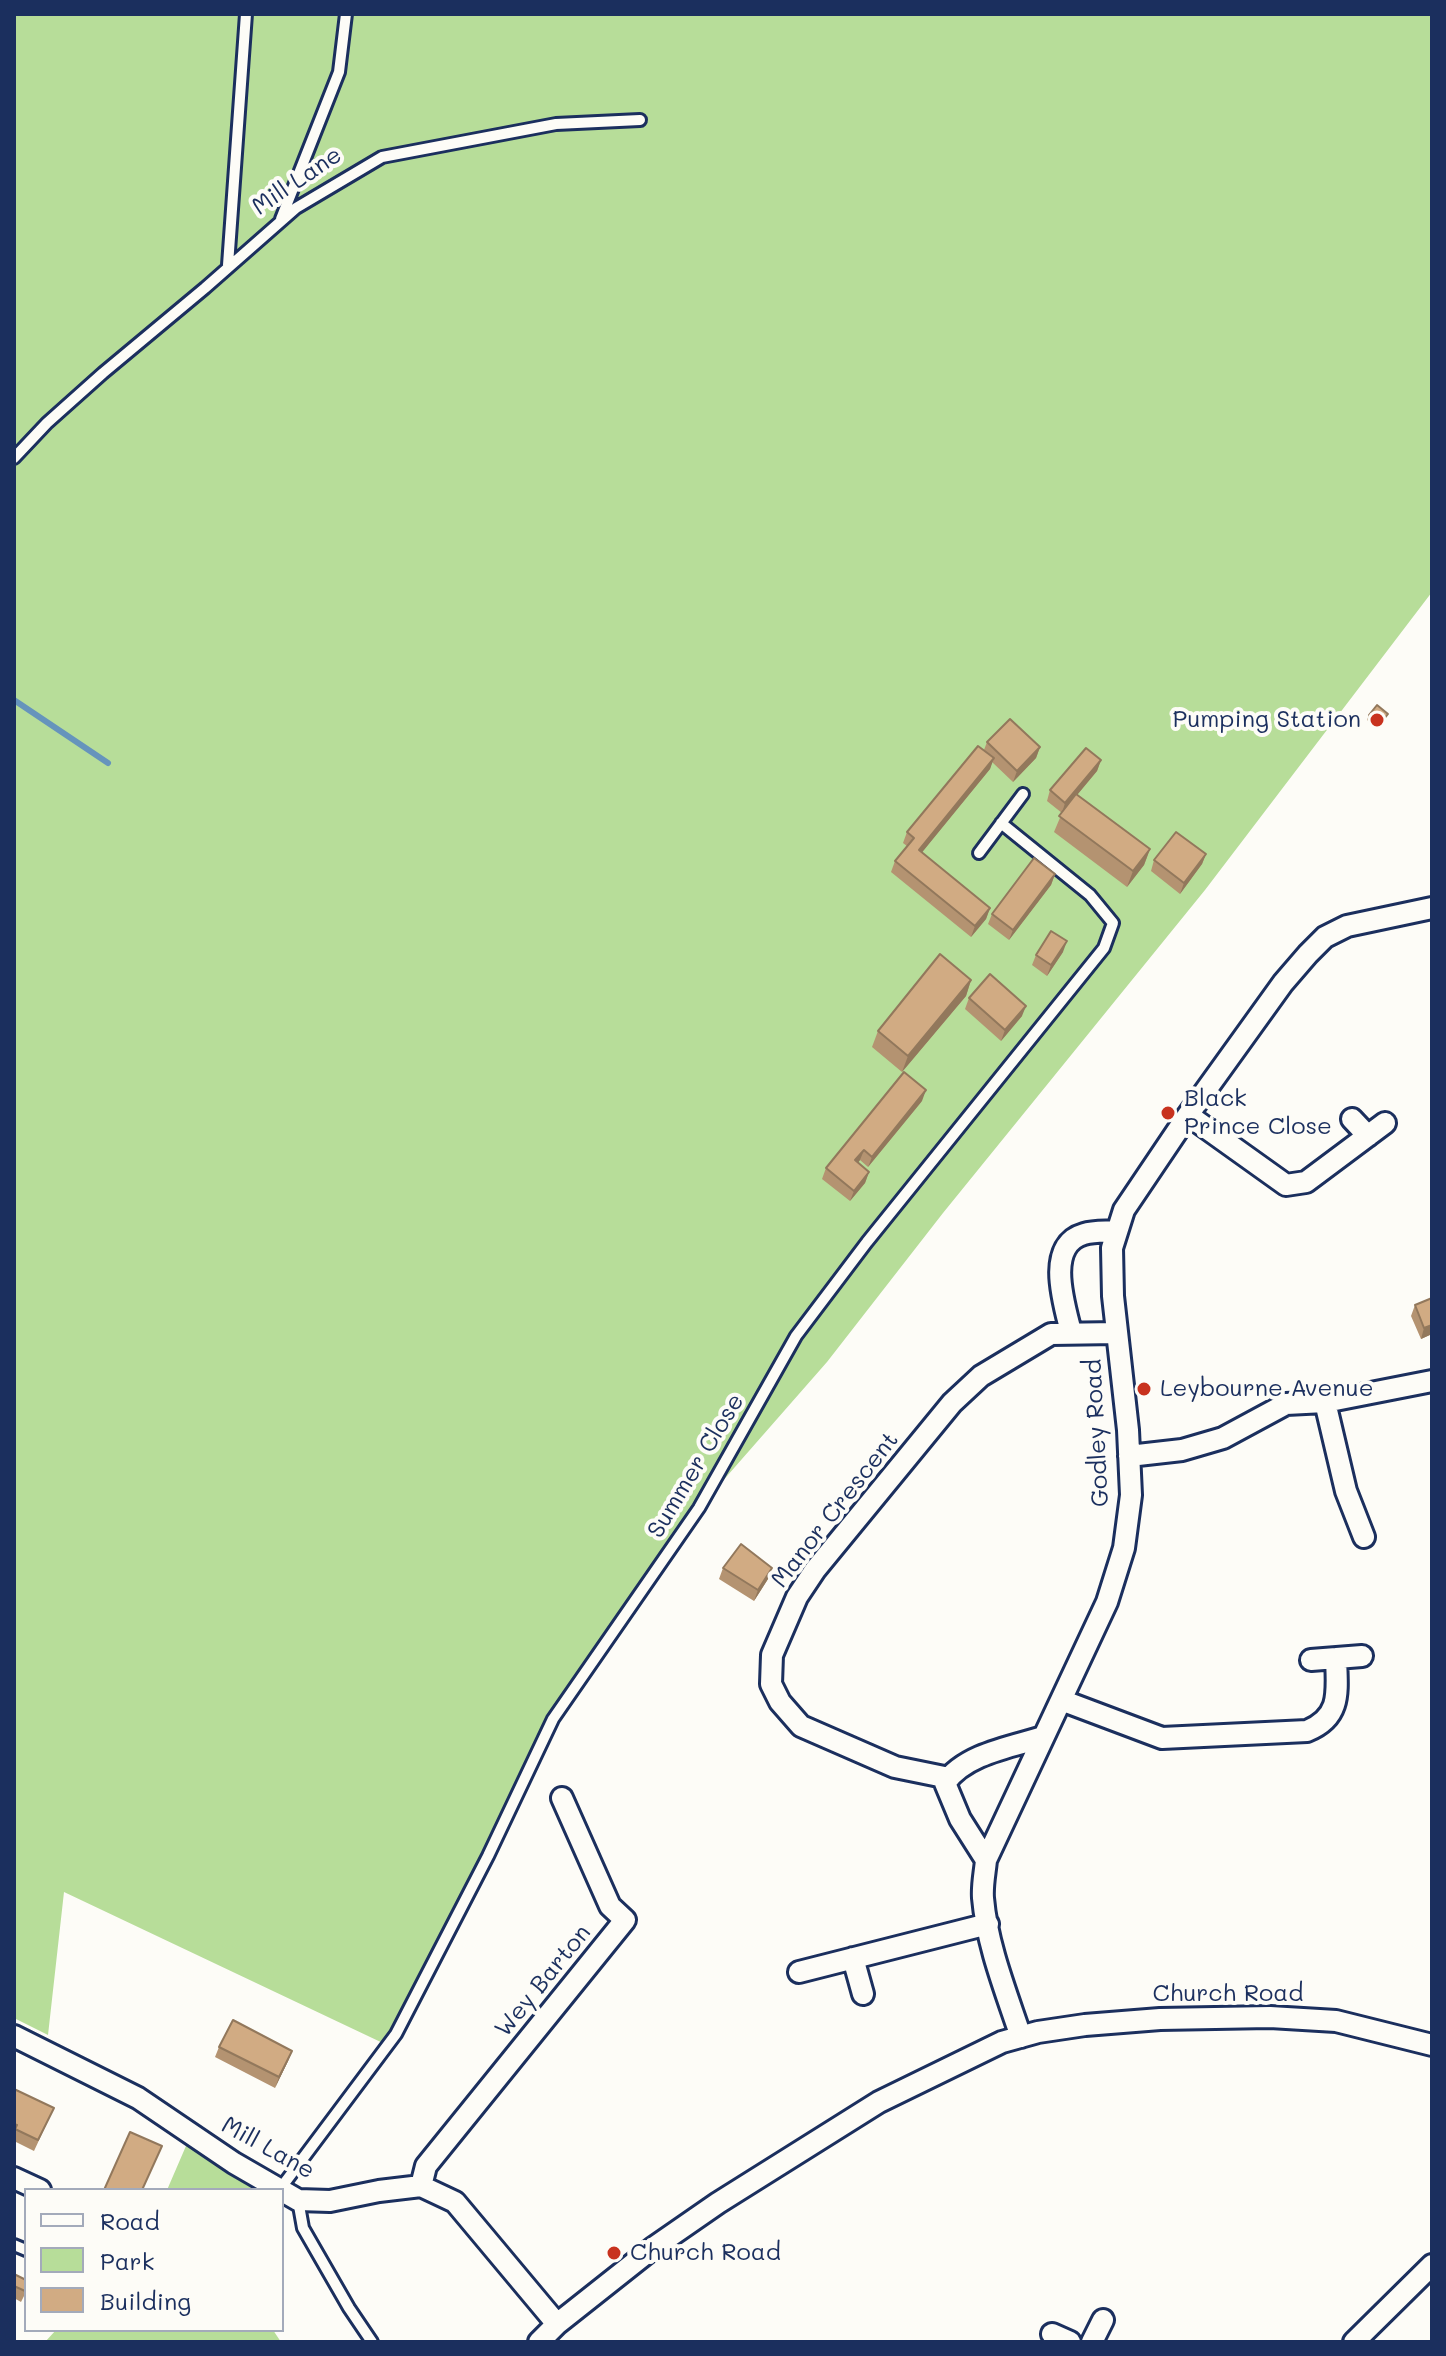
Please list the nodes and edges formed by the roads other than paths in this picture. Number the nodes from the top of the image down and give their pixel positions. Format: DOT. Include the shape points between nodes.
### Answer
graph roads {
  1 [pos="246,14"];
  2 [pos="346,14"];
  3 [pos="640,120"];
  4 [pos="280,221"];
  5 [pos="228,265"];
  6 [pos="14,458"];
  7 [pos="1023,794"];
  8 [pos="1001,823"];
  9 [pos="979,853"];
  10 [pos="1432,908"];
  11 [pos="1188,1115"];
  12 [pos="1352,1119"];
  13 [pos="1385,1123"];
  14 [pos="1368,1136"];
  15 [pos="1117,1231"];
  16 [pos="1071,1332"];
  17 [pos="1117,1333"];
  18 [pos="1432,1381"];
  19 [pos="1325,1402"];
  20 [pos="1129,1456"];
  21 [pos="1364,1537"];
  22 [pos="1362,1656"];
  23 [pos="1336,1658"];
  24 [pos="1311,1660"];
  25 [pos="1061,1700"];
  26 [pos="1043,1737"];
  27 [pos="949,1778"];
  28 [pos="562,1798"];
  29 [pos="986,1860"];
  30 [pos="988,1924"];
  31 [pos="853,1958"];
  32 [pos="799,1972"];
  33 [pos="863,1994"];
  34 [pos="14,2036"];
  35 [pos="1021,2037"];
  36 [pos="1432,2045"];
  37 [pos="14,2178"];
  38 [pos="421,2186"];
  39 [pos="36,2188"];
  40 [pos="278,2188"];
  41 [pos="289,2194"];
  42 [pos="1432,2265"];
  43 [pos="1103,2320"];
  44 [pos="557,2324"];
  45 [pos="372,2342"];
  46 [pos="539,2342"];
  47 [pos="1092,2342"];
  48 [pos="1354,2342"];
  1 -- 5 [label="lane"];
  2 -- 4 [label="lane" via="339,72"];
  3 -- 4 [label="lane, Mill Lane" via="556,124 382,157"];
  4 -- 5 [label="lane, Mill Lane"];
  5 -- 6 [label="lane, Mill Lane"];
  7 -- 8 [label="lane"];
  8 -- 9 [label="lane"];
  8 -- 41 [label="lane, Summer Close" via="1090,895 1113,923 1104,948 796,1336 699,1508 553,1719 396,2034"];
  10 -- 11 [label="street, Godley Road" via="1347,926 1325,937 1283,983"];
  11 -- 14 [label="street" via="1286,1185 1306,1182"];
  11 -- 15 [label="street, Godley Road" via="1124,1210"];
  12 -- 14 [label="street"];
  13 -- 14 [label="street"];
  15 -- 16 [label="street" via="1085,1233 1070,1241 1060,1260"];
  15 -- 17 [label="street, Godley Road" via="1112,1248"];
  16 -- 17 [label="street, Manor Crescent"];
  16 -- 27 [label="street, Manor Crescent" via="1051,1334 1011,1356 952,1403 815,1570 772,1655 771,1684 801,1726 895,1767"];
  17 -- 20 [label="street, Godley Road"];
  18 -- 19 [label="street"];
  19 -- 20 [label="street" via="1286,1404 1223,1438 1182,1450"];
  19 -- 21 [label="street" via="1346,1491"];
  20 -- 25 [label="street, Godley Road" via="1131,1495 1124,1548 1107,1602"];
  22 -- 23 [label="street"];
  23 -- 24 [label="street"];
  23 -- 25 [label="street" via="1332,1711 1324,1724 1307,1731 1162,1738"];
  25 -- 26 [label="street, Godley Road"];
  26 -- 27 [label="street" via="980,1757"];
  26 -- 29 [label="street, Godley Road"];
  27 -- 29 [label="street" via="945,1783 960,1819"];
  28 -- 38 [label="street, Wey Barton" via="610,1906 625,1920 426,2166"];
  29 -- 30 [label="street, Godley Road" via="982,1894"];
  30 -- 31 [label="street"];
  30 -- 35 [label="street, Godley Road"];
  31 -- 32 [label="street"];
  31 -- 33 [label="street"];
  34 -- 40 [label="street, Mill Lane" via="138,2098"];
  35 -- 36 [label="street, Church Road" via="1130,2021 1270,2017 1336,2021"];
  35 -- 44 [label="street, Church Road" via="932,2074 866,2110 666,2239"];
  37 -- 39 [label="street"];
  38 -- 41 [label="street, Mill Lane" via="330,2201"];
  38 -- 44 [label="street" via="455,2202"];
  41 -- 45 [label="lane" via="303,2228"];
  42 -- 48 [label="street"];
  43 -- 47 [label="street"];
  44 -- 46 [label="street, Church Road"];
}
